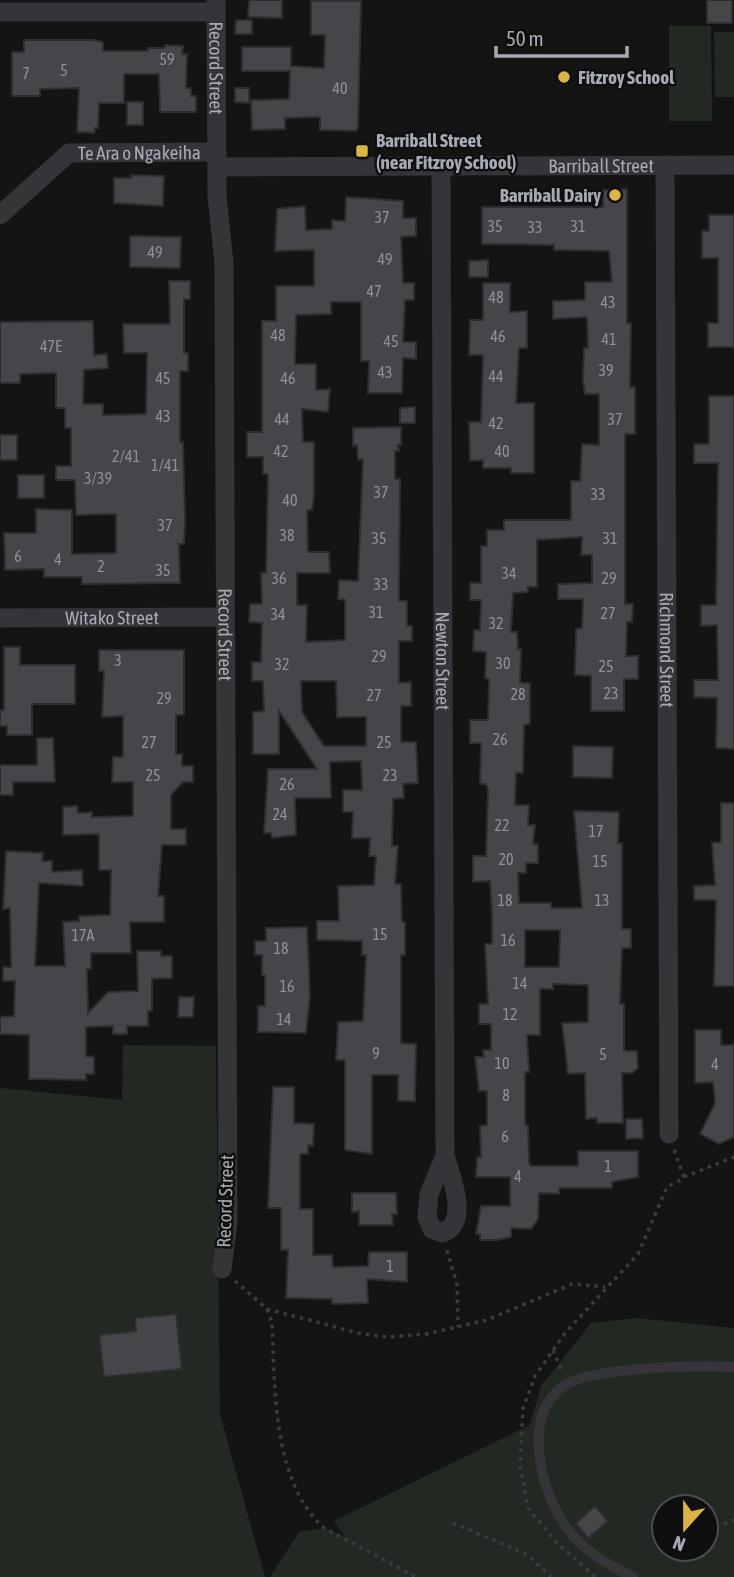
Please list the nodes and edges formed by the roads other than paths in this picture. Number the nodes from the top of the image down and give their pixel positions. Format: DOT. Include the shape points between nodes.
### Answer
graph roads {
  1 [pos="216,6"];
  2 [pos="0,12"];
  3 [pos="217,159"];
  4 [pos="665,165"];
  5 [pos="734,165"];
  6 [pos="441,166"];
  7 [pos="0,215"];
  8 [pos="225,617"];
  9 [pos="0,618"];
  10 [pos="669,1134"];
  11 [pos="445,1156"];
  12 [pos="222,1269"];
  13 [pos="734,1367"];
  14 [pos="633,1577"];
  1 -- 2 [label="street"];
  1 -- 3 [label="street, Record Street"];
  3 -- 6 [label="street, Barriball Street"];
  3 -- 7 [label="street, Te Ara o Ngakeiha" via="69,153"];
  3 -- 8 [label="street, Record Street" via="224,263"];
  4 -- 5 [label="street, Barriball Street"];
  4 -- 6 [label="street, Barriball Street"];
  4 -- 10 [label="street, Richmond Street"];
  6 -- 11 [label="street, Newton Street"];
  8 -- 9 [label="street, Witako Street"];
  8 -- 12 [label="street, Record Street" via="228,1221"];
  11 -- 11 [label="street, Newton Street" via="456,1210 451,1228 443,1233 432,1229 427,1208"];
  13 -- 14 [label="lane" via="602,1373 567,1383 546,1408 539,1432 542,1476 552,1502 574,1537 611,1567"];
}
